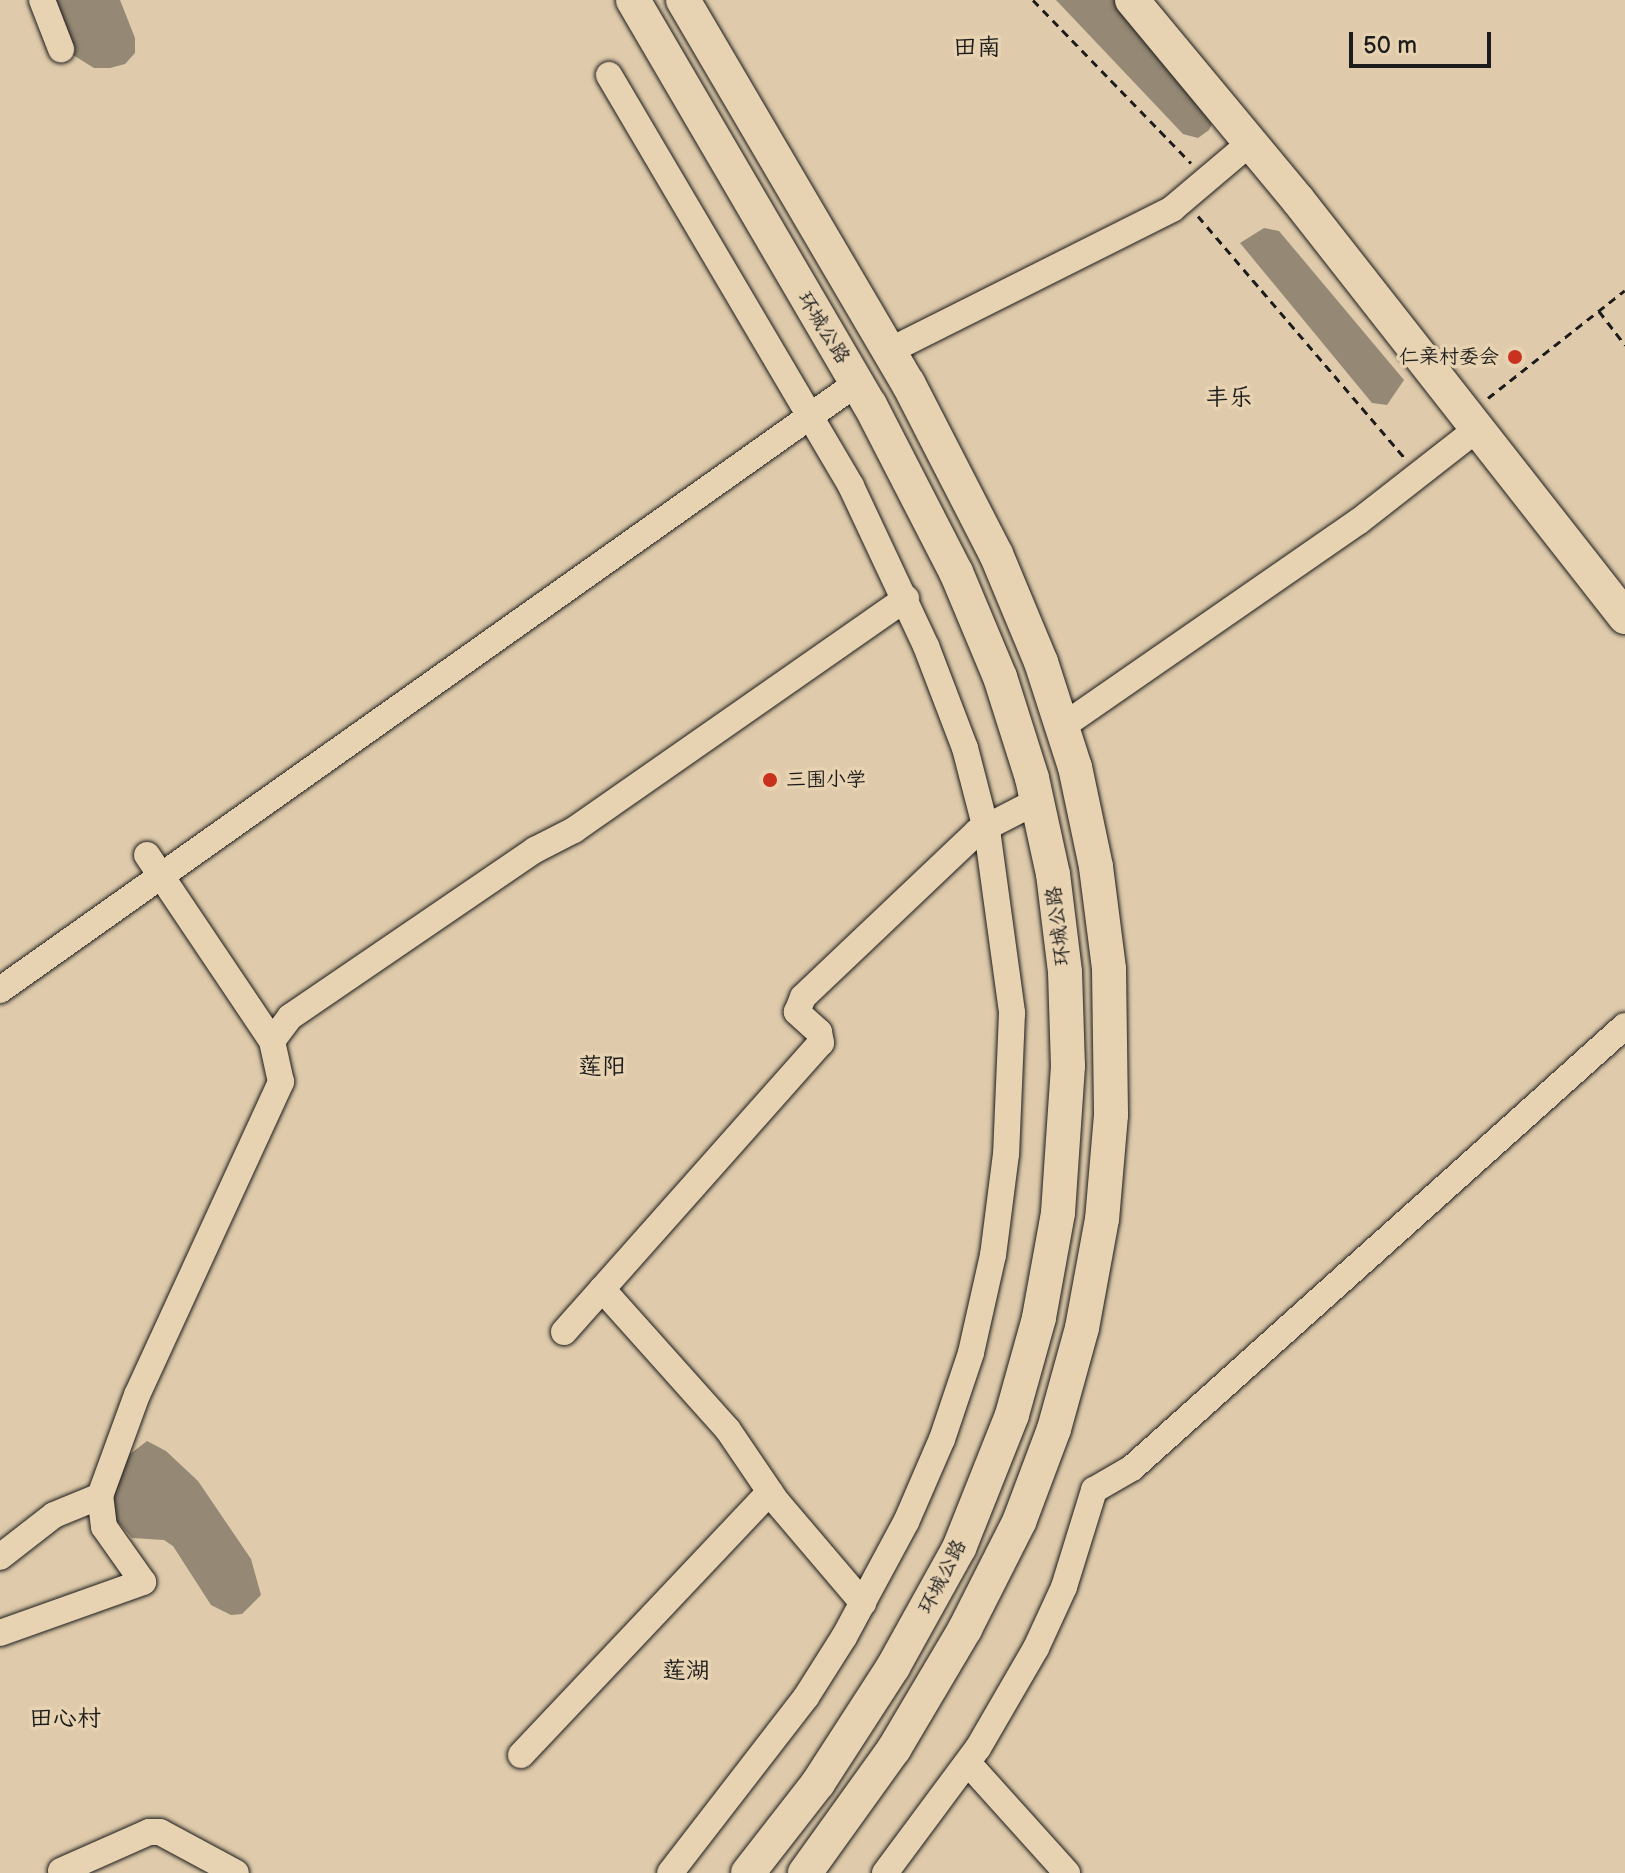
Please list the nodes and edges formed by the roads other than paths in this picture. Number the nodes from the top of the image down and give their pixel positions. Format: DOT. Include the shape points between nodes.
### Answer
graph roads {
  1 [pos="42,0"];
  2 [pos="633,0"];
  3 [pos="683,0"];
  4 [pos="1132,0"];
  5 [pos="61,49"];
  6 [pos="609,75"];
  7 [pos="764,143"];
  8 [pos="1250,143"];
  9 [pos="727,167"];
  10 [pos="889,351"];
  11 [pos="857,383"];
  12 [pos="811,416"];
  13 [pos="1472,422"];
  14 [pos="906,598"];
  15 [pos="1625,617"];
  16 [pos="1063,726"];
  17 [pos="1037,801"];
  18 [pos="986,828"];
  19 [pos="154,866"];
  20 [pos="0,990"];
  21 [pos="1625,1026"];
  22 [pos="272,1041"];
  23 [pos="602,1289"];
  24 [pos="564,1332"];
  25 [pos="770,1492"];
  26 [pos="100,1496"];
  27 [pos="0,1557"];
  28 [pos="863,1603"];
  29 [pos="0,1633"];
  30 [pos="521,1755"];
  31 [pos="968,1763"];
  32 [pos="61,1871"];
  33 [pos="236,1873"];
  34 [pos="670,1873"];
  35 [pos="748,1873"];
  36 [pos="805,1873"];
  37 [pos="885,1873"];
  38 [pos="1067,1873"];
  1 -- 5 [label="street"];
  2 -- 9 [label="main road, 环城公路"];
  3 -- 7 [label="main road"];
  4 -- 8 [label="main road"];
  6 -- 12 [label="street"];
  7 -- 9 [label="main road"];
  7 -- 10 [label="main road"];
  8 -- 10 [label="street" via="1183,200"];
  8 -- 13 [label="main road"];
  9 -- 11 [label="main road, 环城公路"];
  10 -- 16 [label="main road" via="996,554"];
  11 -- 12 [label="street"];
  11 -- 17 [label="main road, 环城公路" via="956,572 1019,731"];
  12 -- 14 [label="street"];
  12 -- 19 [label="street"];
  13 -- 15 [label="main road"];
  13 -- 16 [label="street" via="1419,475"];
  14 -- 18 [label="street" via="965,748"];
  14 -- 22 [label="street" via="574,830 535,850 290,1017"];
  16 -- 36 [label="main road" via="1096,867 1111,1017 1108,1164 1082,1328 1046,1453 998,1567 894,1749"];
  17 -- 18 [label="street"];
  17 -- 35 [label="main road, 环城公路" via="1060,923 1068,1066 1058,1213 1026,1369 978,1504 927,1608 849,1737"];
  18 -- 23 [label="street" via="803,997 797,1012 819,1032 821,1043"];
  18 -- 28 [label="street" via="1012,1013 1001,1205 983,1304 957,1396 925,1481"];
  19 -- 20 [label="street"];
  19 -- 22 [label="street"];
  21 -- 31 [label="street" via="1132,1468 1094,1490 1051,1618"];
  22 -- 26 [label="street" via="280,1060 278,1092 137,1395"];
  23 -- 24 [label="street"];
  23 -- 25 [label="street" via="728,1430"];
  25 -- 28 [label="street"];
  25 -- 30 [label="street"];
  26 -- 27 [label="street" via="54,1515"];
  26 -- 29 [label="street" via="104,1527 143,1582"];
  28 -- 34 [label="street" via="806,1697"];
  31 -- 37 [label="street"];
  31 -- 38 [label="street"];
  32 -- 33 [label="street" via="149,1832 160,1832"];
}
